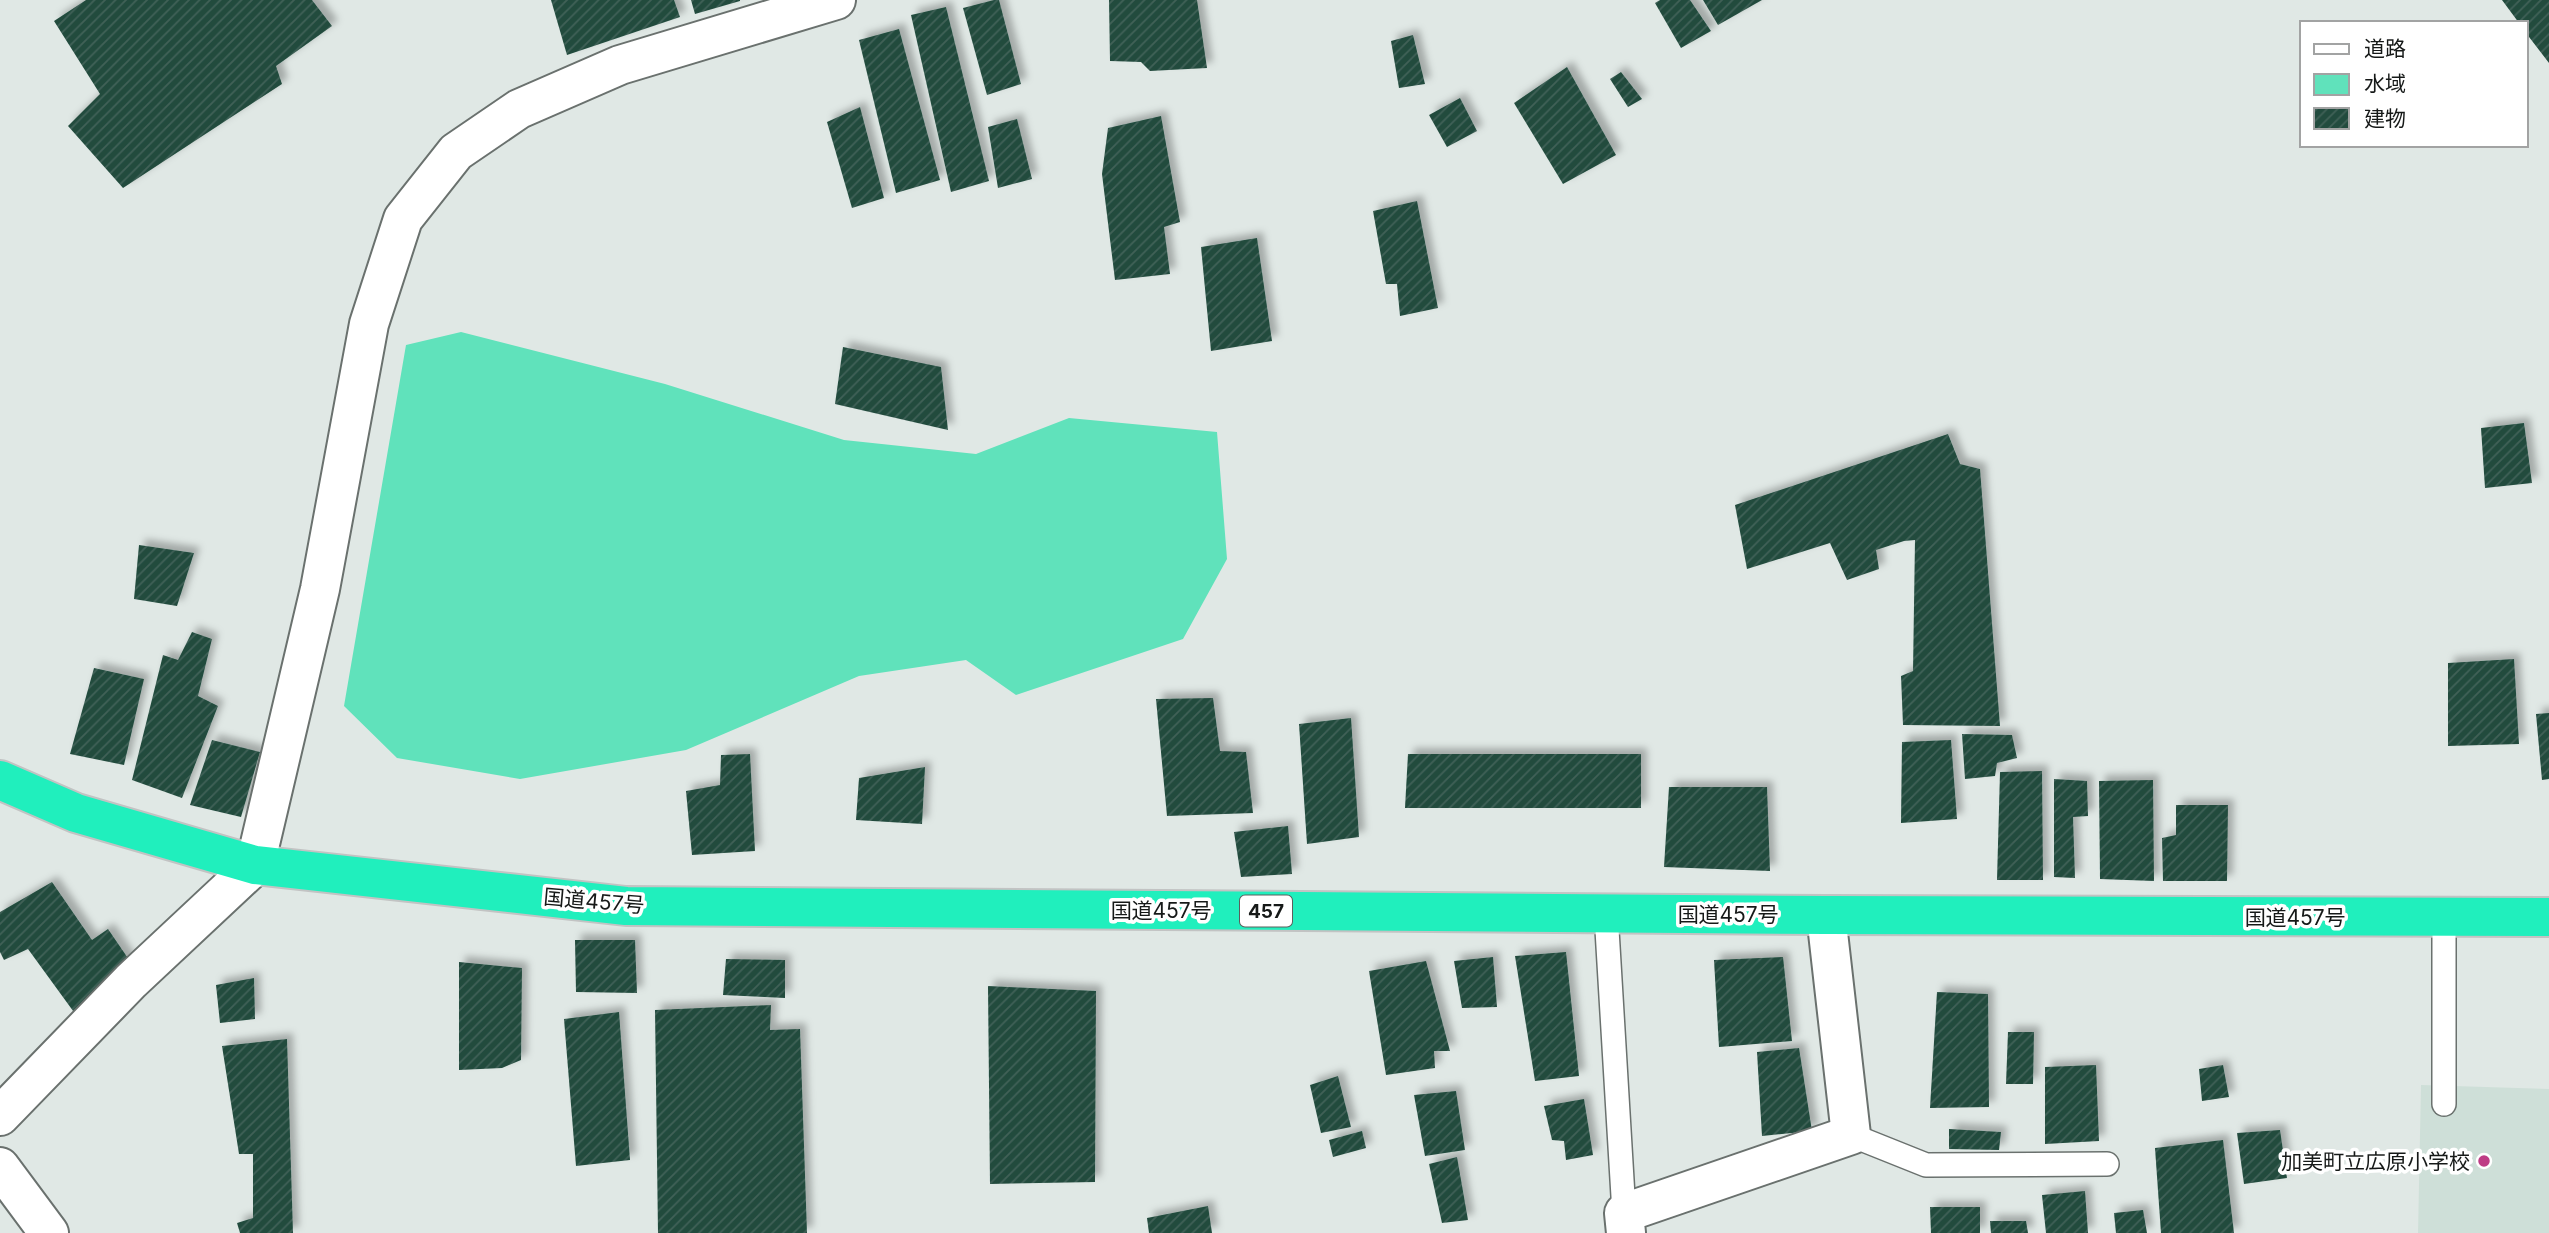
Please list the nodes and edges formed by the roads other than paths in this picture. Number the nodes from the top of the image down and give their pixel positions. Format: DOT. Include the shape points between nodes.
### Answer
graph roads {
  1 [pos="836,0"];
  2 [pos="0,780"];
  3 [pos="255,865"];
  4 [pos="1606,913"];
  5 [pos="1826,915"];
  6 [pos="2549,917"];
  7 [pos="2444,918"];
  8 [pos="2444,1104"];
  9 [pos="0,1116"];
  10 [pos="1851,1135"];
  11 [pos="2107,1164"];
  12 [pos="0,1167"];
  13 [pos="1625,1223"];
  14 [pos="49,1233"];
  1 -- 3 [label="street" via="620,65 519,109 456,152 403,219 369,324 320,589"];
  2 -- 3 [label="highway, 国道457号 / 457" via="76,813"];
  3 -- 4 [label="highway, 国道457号 / 457" via="626,906"];
  3 -- 9 [label="street" via="131,981"];
  4 -- 5 [label="highway, 国道457号 / 457"];
  4 -- 13 [label="lane"];
  5 -- 7 [label="highway, 国道457号 / 457"];
  5 -- 10 [label="street"];
  6 -- 7 [label="highway, 国道457号 / 457"];
  7 -- 8 [label="lane"];
  10 -- 11 [label="lane" via="1926,1165"];
  10 -- 13 [label="street"];
  12 -- 14 [label="street"];
}
